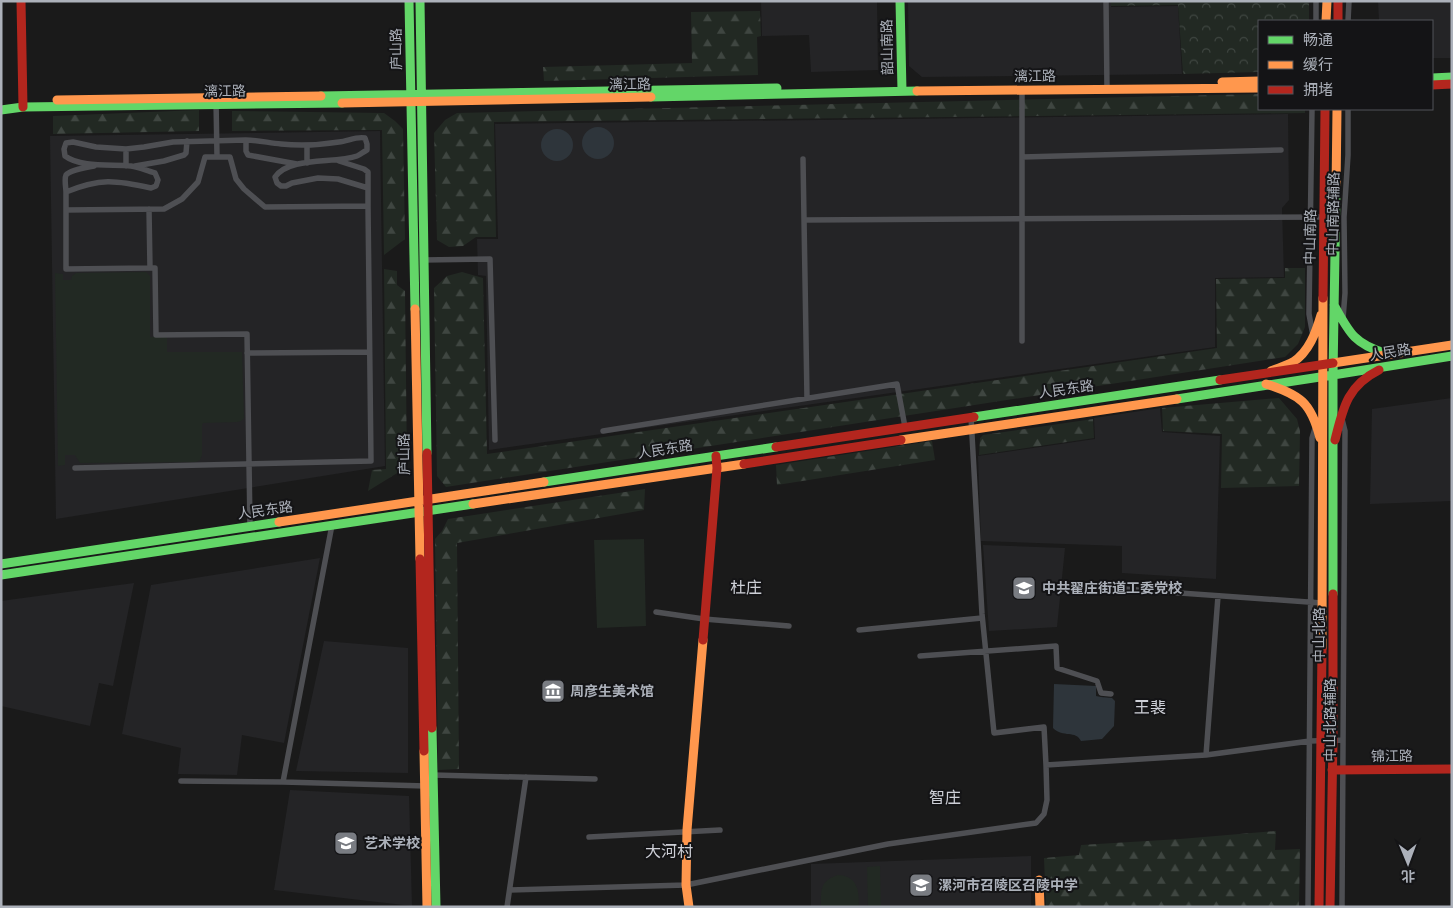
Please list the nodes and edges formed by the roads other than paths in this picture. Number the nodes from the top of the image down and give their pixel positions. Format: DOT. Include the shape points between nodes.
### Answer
graph roads {
  1 [pos="21,1"];
  2 [pos="26,1"];
  3 [pos="409,1"];
  4 [pos="420,1"];
  5 [pos="900,1"];
  6 [pos="1106,1"];
  7 [pos="1316,1"];
  8 [pos="1327,1"];
  9 [pos="1338,1"];
  10 [pos="1349,1"];
  11 [pos="1316,20"];
  12 [pos="1326,20"];
  13 [pos="1338,20"];
  14 [pos="1348,20"];
  15 [pos="1452,77"];
  16 [pos="1433,78"];
  17 [pos="1258,82"];
  18 [pos="1452,84"];
  19 [pos="1433,85"];
  20 [pos="1107,87"];
  21 [pos="1258,88"];
  22 [pos="902,89"];
  23 [pos="1022,90"];
  24 [pos="410,98"];
  25 [pos="421,98"];
  26 [pos="216,101"];
  27 [pos="26,104"];
  28 [pos="1,105"];
  29 [pos="1,110"];
  30 [pos="1312,110"];
  31 [pos="1325,110"];
  32 [pos="1337,110"];
  33 [pos="1348,110"];
  34 [pos="217,140"];
  35 [pos="246,140"];
  36 [pos="187,141"];
  37 [pos="307,145"];
  38 [pos="126,149"];
  39 [pos="1281,150"];
  40 [pos="217,156"];
  41 [pos="352,157"];
  42 [pos="1022,157"];
  43 [pos="803,159"];
  44 [pos="335,160"];
  45 [pos="79,162"];
  46 [pos="282,162"];
  47 [pos="307,163"];
  48 [pos="152,164"];
  49 [pos="299,164"];
  50 [pos="98,165"];
  51 [pos="352,165"];
  52 [pos="129,166"];
  53 [pos="79,169"];
  54 [pos="282,170"];
  55 [pos="152,173"];
  56 [pos="368,188"];
  57 [pos="66,192"];
  58 [pos="368,206"];
  59 [pos="149,209"];
  60 [pos="66,210"];
  61 [pos="1310,217"];
  62 [pos="1324,217"];
  63 [pos="1340,217"];
  64 [pos="1022,218"];
  65 [pos="804,220"];
  66 [pos="414,260"];
  67 [pos="423,260"];
  68 [pos="150,268"];
  69 [pos="1323,305"];
  70 [pos="1334,305"];
  71 [pos="1343,321"];
  72 [pos="1313,338"];
  73 [pos="1022,341"];
  74 [pos="1452,345"];
  75 [pos="369,352"];
  76 [pos="247,353"];
  77 [pos="1390,354"];
  78 [pos="1452,356"];
  79 [pos="1333,363"];
  80 [pos="1322,365"];
  81 [pos="1390,366"];
  82 [pos="1266,374"];
  83 [pos="1333,374"];
  84 [pos="1322,376"];
  85 [pos="1266,384"];
  86 [pos="807,398"];
  87 [pos="1341,415"];
  88 [pos="971,417"];
  89 [pos="1317,423"];
  90 [pos="905,427"];
  91 [pos="972,430"];
  92 [pos="603,431"];
  93 [pos="495,440"];
  94 [pos="1322,448"];
  95 [pos="1333,450"];
  96 [pos="716,456"];
  97 [pos="249,464"];
  98 [pos="75,468"];
  99 [pos="718,468"];
  100 [pos="428,500"];
  101 [pos="418,501"];
  102 [pos="428,512"];
  103 [pos="418,513"];
  104 [pos="250,526"];
  105 [pos="332,526"];
  106 [pos="1,564"];
  107 [pos="1,576"];
  108 [pos="1067,585"];
  109 [pos="1218,596"];
  110 [pos="1311,602"];
  111 [pos="1322,603"];
  112 [pos="656,612"];
  113 [pos="982,618"];
  114 [pos="704,619"];
  115 [pos="789,626"];
  116 [pos="859,630"];
  117 [pos="986,650"];
  118 [pos="920,656"];
  119 [pos="1111,694"];
  120 [pos="1321,740"];
  121 [pos="1338,740"];
  122 [pos="1310,741"];
  123 [pos="1206,755"];
  124 [pos="1046,765"];
  125 [pos="1452,769"];
  126 [pos="1332,770"];
  127 [pos="1342,771"];
  128 [pos="433,775"];
  129 [pos="526,777"];
  130 [pos="595,779"];
  131 [pos="181,781"];
  132 [pos="283,782"];
  133 [pos="429,786"];
  134 [pos="720,830"];
  135 [pos="687,832"];
  136 [pos="589,837"];
  137 [pos="1040,880"];
  138 [pos="686,885"];
  139 [pos="510,890"];
  140 [pos="427,907"];
  141 [pos="436,907"];
  142 [pos="507,907"];
  143 [pos="689,907"];
  144 [pos="1040,907"];
  145 [pos="1308,907"];
  146 [pos="1319,907"];
  147 [pos="1330,907"];
  148 [pos="1342,907"];
  1 -- 27 [label="main road"];
  2 -- 27 [label="main road"];
  3 -- 24 [label="main road, 庐山路"];
  4 -- 25 [label="main road, 庐山路"];
  5 -- 22 [label="main road, 韶山南路"];
  6 -- 20 [label="street"];
  7 -- 11 [label="street"];
  8 -- 12 [label="main road"];
  9 -- 13 [label="main road"];
  10 -- 14 [label="street"];
  15 -- 16 [label="main road"];
  17 -- 20 [label="main road, 漓江路"];
  18 -- 19 [label="main road"];
  20 -- 21 [label="main road, 漓江路"];
  20 -- 22 [label="main road, 漓江路"];
  20 -- 23 [label="main road, 漓江路"];
  22 -- 23 [label="main road, 漓江路"];
  22 -- 25 [label="main road, 漓江路"];
  23 -- 42 [label="street"];
  24 -- 25 [label="main road, 漓江路"];
  24 -- 26 [label="main road, 漓江路"];
  24 -- 66 [label="main road, 庐山路"];
  25 -- 67 [label="main road, 庐山路"];
  26 -- 27 [label="main road, 漓江路"];
  26 -- 34 [label="street"];
  27 -- 28 [label="main road, 漓江路"];
  27 -- 29 [label="main road, 漓江路"];
  30 -- 61 [label="street, 中山南路辅路"];
  31 -- 62 [label="main road, 中山南路"];
  32 -- 63 [label="main road, 中山南路"];
  33 -- 63 [label="street, 中山南路辅路" via="1348,155"];
  34 -- 35 [label="street"];
  34 -- 36 [label="street"];
  34 -- 40 [label="street"];
  35 -- 37 [label="street"];
  35 -- 46 [label="street" via="248,155"];
  36 -- 38 [label="street"];
  36 -- 48 [label="street" via="184,155"];
  37 -- 41 [label="street" via="365,138 367,150"];
  37 -- 47 [label="street"];
  38 -- 45 [label="street" via="73,142 66,144 65,156"];
  38 -- 52 [label="street"];
  39 -- 42 [label="street"];
  40 -- 58 [label="street" via="230,158 236,179 265,207"];
  40 -- 59 [label="street" via="205,157 198,182 182,199 164,209"];
  41 -- 44 [label="street"];
  41 -- 51 [label="street"];
  42 -- 64 [label="street"];
  43 -- 65 [label="street"];
  44 -- 47 [label="street"];
  44 -- 51 [label="street"];
  45 -- 50 [label="street"];
  45 -- 53 [label="street"];
  46 -- 49 [label="street"];
  46 -- 54 [label="street"];
  47 -- 49 [label="street"];
  48 -- 52 [label="street"];
  48 -- 55 [label="street"];
  49 -- 54 [label="street"];
  50 -- 52 [label="street"];
  50 -- 53 [label="street"];
  51 -- 56 [label="street" via="368,172"];
  52 -- 55 [label="street"];
  53 -- 57 [label="street" via="65,176"];
  54 -- 56 [label="street" via="275,177 281,186 318,178 338,179"];
  55 -- 57 [label="street" via="158,180 151,188 114,181 97,182"];
  56 -- 58 [label="street"];
  57 -- 60 [label="street"];
  58 -- 75 [label="street"];
  59 -- 60 [label="street"];
  59 -- 68 [label="street"];
  60 -- 68 [label="street" via="66,268"];
  61 -- 62 [label="street"];
  61 -- 64 [label="street"];
  61 -- 72 [label="street, 中山南路辅路" via="1308,314"];
  62 -- 63 [label="main road"];
  62 -- 69 [label="main road, 中山南路"];
  63 -- 70 [label="main road, 中山南路"];
  63 -- 71 [label="street, 中山南路辅路" via="1345,293"];
  64 -- 65 [label="street"];
  64 -- 73 [label="street"];
  65 -- 86 [label="street"];
  66 -- 67 [label="main road"];
  66 -- 101 [label="main road, 庐山路"];
  67 -- 93 [label="street" via="490,260"];
  67 -- 100 [label="main road, 庐山路"];
  68 -- 76 [label="street" via="155,268 156,335 247,334"];
  69 -- 72 [label="main road"];
  69 -- 80 [label="main road, 中山南路"];
  70 -- 71 [label="main road"];
  70 -- 79 [label="main road, 中山南路"];
  71 -- 77 [label="main road" via="1361,345"];
  72 -- 82 [label="main road" via="1293,362"];
  74 -- 77 [label="main road, 人民路"];
  75 -- 76 [label="street"];
  75 -- 97 [label="street" via="371,462"];
  76 -- 97 [label="street"];
  77 -- 79 [label="main road, 人民路"];
  78 -- 81 [label="main road, 人民路"];
  79 -- 80 [label="main road, 人民东路"];
  79 -- 83 [label="main road, 中山北路"];
  80 -- 82 [label="main road, 人民东路"];
  80 -- 84 [label="main road, 中山北路"];
  81 -- 83 [label="main road, 人民路"];
  81 -- 87 [label="main road" via="1362,380 1343,406"];
  82 -- 88 [label="main road, 人民东路"];
  83 -- 84 [label="main road, 人民东路"];
  83 -- 95 [label="main road, 中山北路"];
  84 -- 85 [label="main road, 人民东路"];
  84 -- 94 [label="main road, 中山北路"];
  85 -- 89 [label="main road" via="1294,395 1305,404"];
  85 -- 91 [label="main road, 人民东路"];
  86 -- 90 [label="street" via="897,384"];
  86 -- 92 [label="street"];
  87 -- 95 [label="main road"];
  87 -- 121 [label="street, 中山北路辅路" via="1345,431"];
  88 -- 90 [label="main road, 人民东路"];
  88 -- 91 [label="street"];
  89 -- 94 [label="main road"];
  89 -- 110 [label="street, 中山北路辅路" via="1312,438"];
  90 -- 96 [label="main road, 人民东路"];
  91 -- 99 [label="main road, 人民东路"];
  91 -- 113 [label="street"];
  94 -- 111 [label="main road, 中山北路"];
  95 -- 121 [label="main road, 中山北路"];
  96 -- 99 [label="main road"];
  96 -- 100 [label="main road, 人民东路"];
  97 -- 98 [label="street"];
  97 -- 104 [label="street"];
  99 -- 102 [label="main road, 人民东路"];
  99 -- 114 [label="main road"];
  100 -- 101 [label="main road, 人民东路"];
  100 -- 102 [label="main road, 庐山路"];
  101 -- 103 [label="main road, 庐山路"];
  101 -- 104 [label="main road, 人民东路"];
  102 -- 103 [label="main road, 人民东路"];
  102 -- 128 [label="main road, 庐山路"];
  103 -- 105 [label="main road, 人民东路"];
  103 -- 133 [label="main road, 庐山路"];
  104 -- 106 [label="main road, 人民东路"];
  105 -- 107 [label="main road, 人民东路"];
  105 -- 132 [label="street"];
  108 -- 109 [label="street"];
  109 -- 110 [label="street"];
  109 -- 123 [label="street"];
  110 -- 111 [label="street"];
  110 -- 122 [label="street, 中山北路辅路"];
  111 -- 120 [label="main road, 中山北路"];
  112 -- 114 [label="street"];
  113 -- 116 [label="street"];
  113 -- 117 [label="street"];
  114 -- 115 [label="street"];
  114 -- 135 [label="main road"];
  117 -- 118 [label="street"];
  117 -- 119 [label="street" via="1056,646 1057,668 1097,681 1100,693"];
  117 -- 124 [label="street" via="994,733 1044,727"];
  120 -- 121 [label="street"];
  120 -- 122 [label="street"];
  120 -- 146 [label="main road, 中山北路"];
  121 -- 126 [label="main road, 中山北路"];
  121 -- 127 [label="street, 中山北路辅路"];
  122 -- 123 [label="street"];
  122 -- 145 [label="street, 中山北路辅路"];
  123 -- 124 [label="street"];
  124 -- 138 [label="street" via="1047,800 1044,814 1036,823 888,844"];
  125 -- 127 [label="main road, 锦江路"];
  126 -- 127 [label="main road, 锦江路"];
  126 -- 147 [label="main road, 中山北路"];
  127 -- 148 [label="street, 中山北路辅路"];
  128 -- 129 [label="street"];
  128 -- 133 [label="main road, 庐山路"];
  129 -- 130 [label="street"];
  129 -- 139 [label="street"];
  131 -- 132 [label="street"];
  132 -- 133 [label="street"];
  133 -- 140 [label="main road, 庐山路"];
  133 -- 141 [label="main road, 庐山路"];
  134 -- 135 [label="street"];
  135 -- 136 [label="street"];
  135 -- 138 [label="main road"];
  137 -- 144 [label="main road"];
  138 -- 139 [label="street"];
  138 -- 143 [label="main road"];
  139 -- 142 [label="street"];
}
